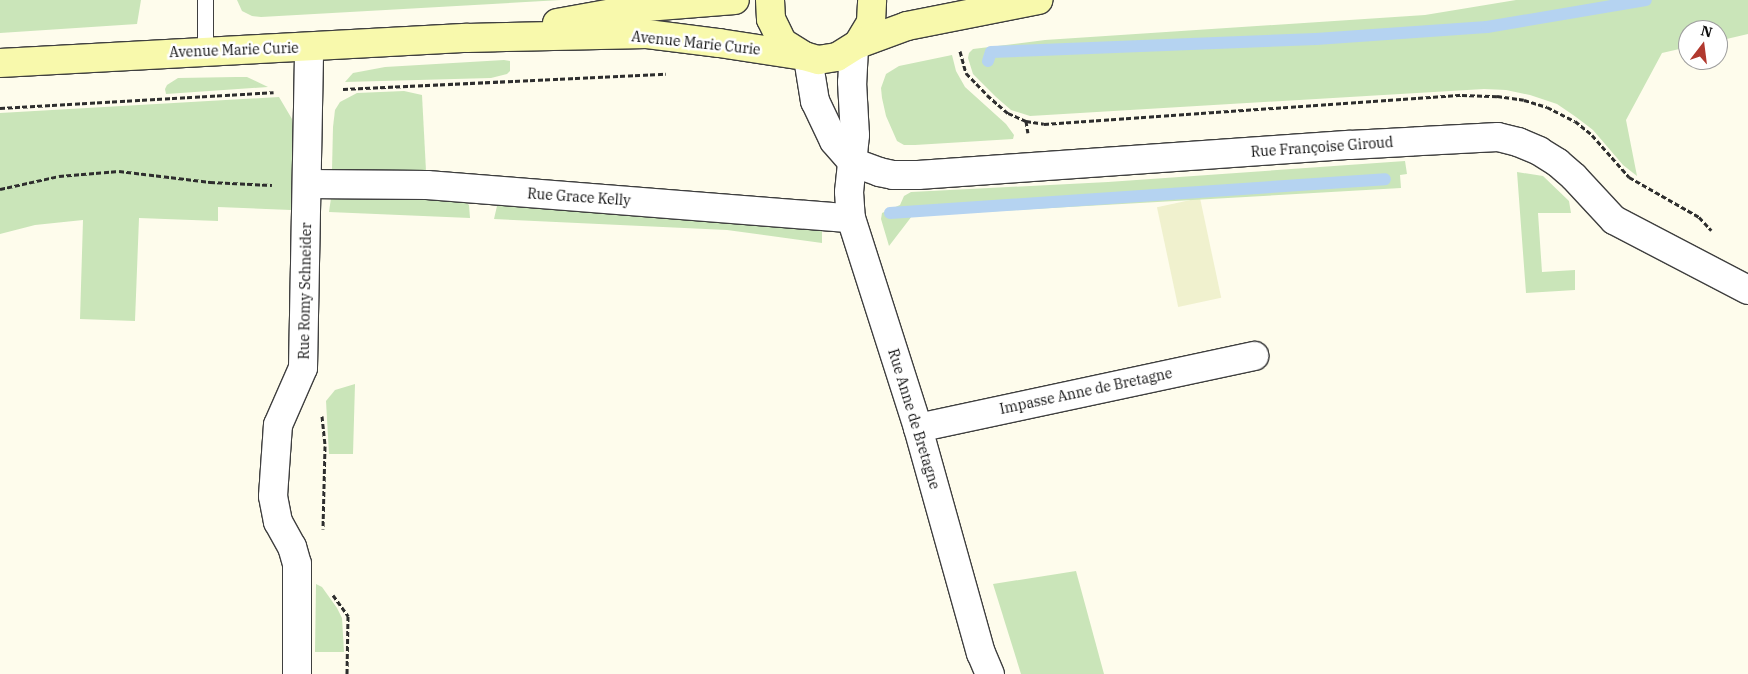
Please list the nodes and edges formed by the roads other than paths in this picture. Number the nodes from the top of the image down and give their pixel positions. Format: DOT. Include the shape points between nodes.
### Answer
graph roads {
  1 [pos="205,0"];
  2 [pos="735,0"];
  3 [pos="770,0"];
  4 [pos="872,0"];
  5 [pos="1038,0"];
  6 [pos="646,4"];
  7 [pos="467,38"];
  8 [pos="856,46"];
  9 [pos="309,47"];
  10 [pos="205,51"];
  11 [pos="806,57"];
  12 [pos="0,63"];
  13 [pos="852,162"];
  14 [pos="307,184"];
  15 [pos="851,218"];
  16 [pos="1748,290"];
  17 [pos="1254,356"];
  18 [pos="918,428"];
  19 [pos="297,674"];
  20 [pos="990,674"];
  1 -- 10 [label="lane"];
  2 -- 6 [label="main road, Avenue Marie Curie"];
  3 -- 11 [label="main road" via="775,32 782,42"];
  4 -- 8 [label="main road" via="871,22"];
  5 -- 8 [label="main road" via="907,26"];
  6 -- 7 [label="main road, Avenue Marie Curie"];
  7 -- 9 [label="main road, Avenue Marie Curie"];
  7 -- 11 [label="main road, Avenue Marie Curie" via="647,34"];
  8 -- 11 [label="main road, Avenue Marie Curie" via="828,59"];
  8 -- 13 [label="street, Rue Anne de Bretagne" via="852,82 855,135"];
  9 -- 10 [label="main road, Avenue Marie Curie"];
  9 -- 14 [label="street, Rue Romy Schneider"];
  10 -- 12 [label="main road, Avenue Marie Curie"];
  11 -- 13 [label="street" via="815,102 834,141"];
  13 -- 15 [label="street, Rue Anne de Bretagne"];
  13 -- 16 [label="street, Rue Françoise Giroud" via="893,175 918,175 1498,138 1539,151 1574,177 1614,220"];
  14 -- 15 [label="street, Rue Grace Kelly" via="427,186"];
  14 -- 19 [label="street, Rue Romy Schneider" via="303,368 278,425 273,496 278,522 297,564"];
  15 -- 18 [label="street, Rue Anne de Bretagne"];
  17 -- 18 [label="street, Impasse Anne de Bretagne"];
  18 -- 20 [label="street, Rue Anne de Bretagne"];
}
